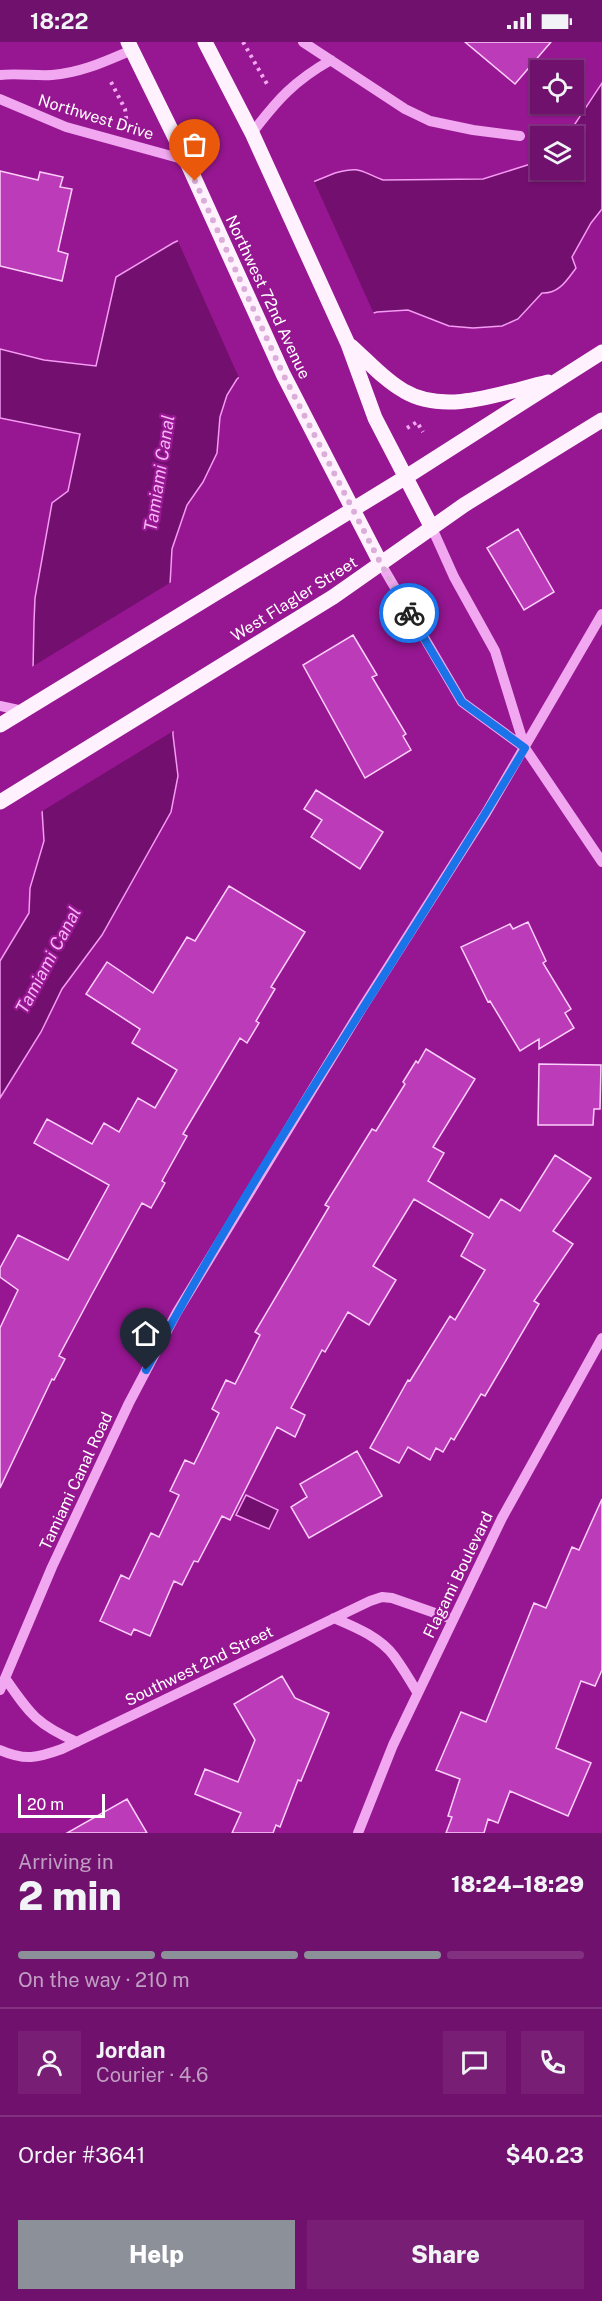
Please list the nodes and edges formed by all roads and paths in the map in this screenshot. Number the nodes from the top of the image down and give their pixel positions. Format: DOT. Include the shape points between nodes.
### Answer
graph roads {
  1 [pos="205,42"];
  2 [pos="243,42"];
  3 [pos="303,42"];
  4 [pos="130,46"];
  5 [pos="331,60"];
  6 [pos="0,75"];
  7 [pos="111,82"];
  8 [pos="269,87"];
  9 [pos="0,99"];
  10 [pos="129,131"];
  11 [pos="252,133"];
  12 [pos="520,136"];
  13 [pos="186,160"];
  14 [pos="348,344"];
  15 [pos="602,352"];
  16 [pos="559,379"];
  17 [pos="602,420"];
  18 [pos="407,428"];
  19 [pos="423,432"];
  20 [pos="406,477"];
  21 [pos="353,509"];
  22 [pos="432,528"];
  23 [pos="381,564"];
  24 [pos="602,614"];
  25 [pos="0,706"];
  26 [pos="23,711"];
  27 [pos="0,725"];
  28 [pos="525,748"];
  29 [pos="0,802"];
  30 [pos="602,862"];
  31 [pos="602,1338"];
  32 [pos="334,1617"];
  33 [pos="452,1619"];
  34 [pos="5,1678"];
  35 [pos="0,1690"];
  36 [pos="417,1692"];
  37 [pos="77,1742"];
  38 [pos="0,1750"];
  39 [pos="358,1833"];
  1 -- 11 [label="main road"];
  2 -- 8 [label="path"];
  3 -- 5 [label="street"];
  4 -- 6 [label="street, Northwest Drive" via="89,68 70,73"];
  4 -- 13 [label="main road, Northwest 72nd Avenue"];
  5 -- 11 [label="street" via="277,100"];
  5 -- 12 [label="street" via="430,121"];
  7 -- 10 [label="path"];
  9 -- 13 [label="street, Northwest Drive" via="66,127"];
  11 -- 14 [label="main road"];
  13 -- 21 [label="main road, Northwest 72nd Avenue" via="283,374"];
  14 -- 16 [label="main road" via="394,385 414,397 437,403 463,401"];
  14 -- 20 [label="main road" via="375,418"];
  15 -- 16 [label="main road"];
  16 -- 20 [label="main road"];
  17 -- 22 [label="main road, West Flagler Street"];
  18 -- 19 [label="path" via="417,422"];
  20 -- 21 [label="main road"];
  20 -- 22 [label="main road"];
  21 -- 23 [label="main road, Northwest 72nd Avenue"];
  21 -- 26 [label="main road"];
  22 -- 23 [label="main road, West Flagler Street"];
  22 -- 28 [label="street" via="495,651"];
  23 -- 28 [label="street" via="462,702"];
  23 -- 29 [label="main road, West Flagler Street"];
  24 -- 28 [label="street, Tamiami Canal Road"];
  25 -- 26 [label="street"];
  26 -- 27 [label="main road"];
  28 -- 30 [label="street"];
  28 -- 34 [label="street, Tamiami Canal Road" via="177,1312 94,1476"];
  31 -- 33 [label="street, Flagami Boulevard" via="502,1518"];
  32 -- 33 [label="street, Southwest 2nd Street" via="382,1597 406,1601"];
  32 -- 36 [label="street" via="384,1646"];
  32 -- 37 [label="street, Southwest 2nd Street"];
  33 -- 36 [label="street, Flagami Boulevard"];
  34 -- 35 [label="street, Tamiami Canal Road"];
  34 -- 37 [label="street" via="39,1722"];
  36 -- 39 [label="street, Flagami Boulevard"];
  37 -- 38 [label="street, Southwest 2nd Street" via="35,1758 23,1759"];
}
